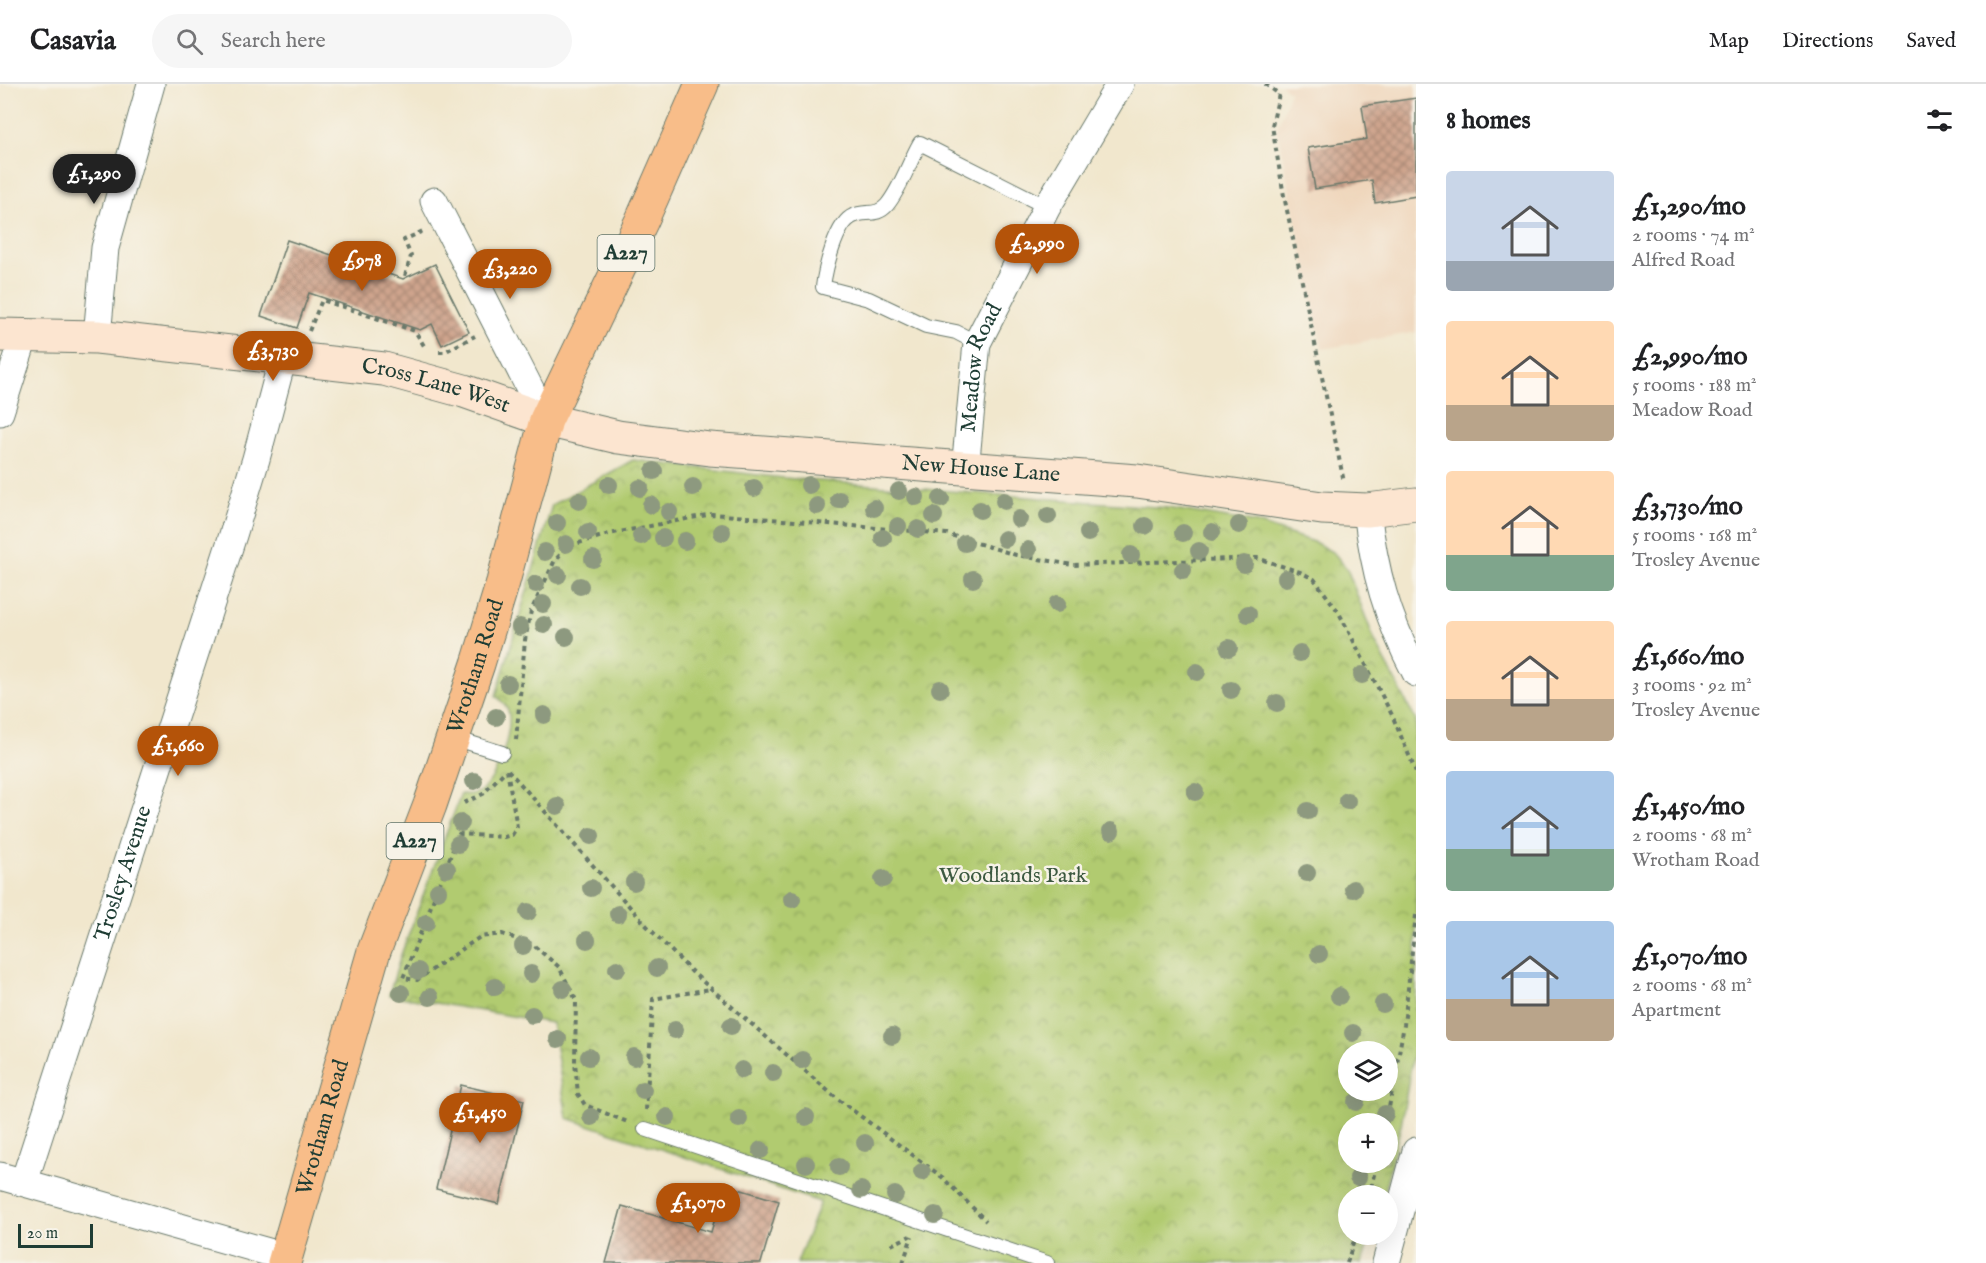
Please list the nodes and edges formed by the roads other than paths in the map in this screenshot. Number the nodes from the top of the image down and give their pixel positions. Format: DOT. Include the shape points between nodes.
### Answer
graph roads {
  1 [pos="151,84"];
  2 [pos="702,84"];
  3 [pos="1120,84"];
  4 [pos="434,201"];
  5 [pos="1047,207"];
  6 [pos="9,334"];
  7 [pos="97,337"];
  8 [pos="290,343"];
  9 [pos="977,343"];
  10 [pos="0,412"];
  11 [pos="546,420"];
  12 [pos="965,470"];
  13 [pos="1416,504"];
  14 [pos="1359,510"];
  15 [pos="1415,670"];
  16 [pos="454,738"];
  17 [pos="502,753"];
  18 [pos="645,1129"];
  19 [pos="1416,1150"];
  20 [pos="7,1181"];
  21 [pos="285,1260"];
  22 [pos="1047,1263"];
  23 [pos="1386,1263"];
  1 -- 7 [label="street" via="105,248"];
  2 -- 11 [label="main road, Wrotham Road / A227"];
  3 -- 5 [label="street, Meadow Road"];
  4 -- 11 [label="street"];
  5 -- 9 [label="street, Meadow Road"];
  5 -- 9 [label="lane" via="920,142 887,205 873,214 855,214 848,219 826,262 823,287 869,299 926,326 957,332"];
  6 -- 7 [label="street, Cross Lane West"];
  6 -- 10 [label="street" via="20,350"];
  7 -- 8 [label="street, Cross Lane West"];
  8 -- 11 [label="street, Cross Lane West" via="464,391"];
  8 -- 20 [label="street, Trosley Avenue" via="233,535"];
  9 -- 12 [label="street, Meadow Road"];
  11 -- 12 [label="street, New House Lane" via="618,437 710,449"];
  11 -- 16 [label="main road, Wrotham Road / A227" via="503,582"];
  12 -- 14 [label="street, New House Lane" via="1137,481"];
  13 -- 14 [label="street, New House Lane"];
  14 -- 15 [label="street" via="1379,585"];
  16 -- 17 [label="lane"];
  16 -- 21 [label="main road, Wrotham Road / A227" via="375,951"];
  18 -- 22 [label="lane" via="917,1218 1006,1253"];
  19 -- 23 [label="street"];
  20 -- 21 [label="street"];
}
